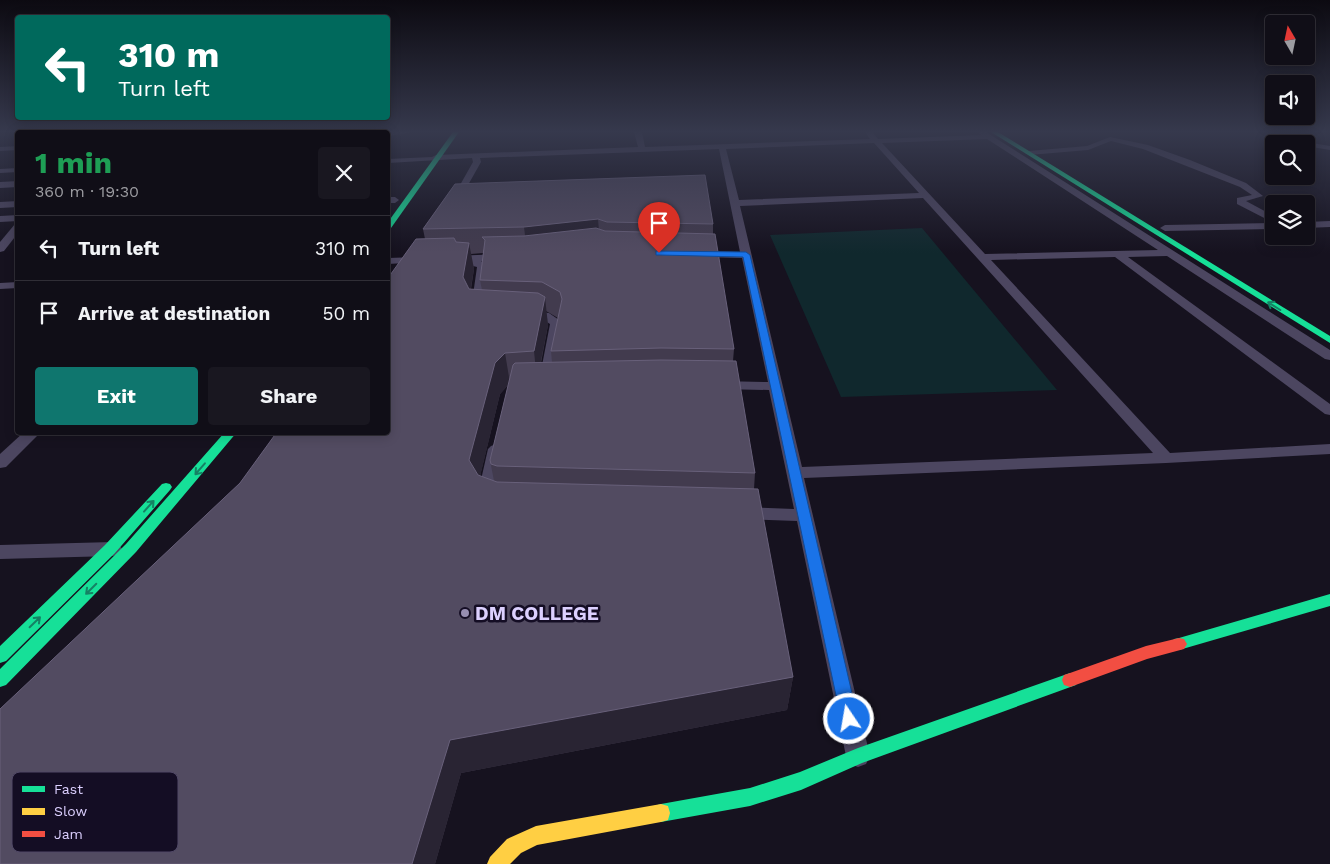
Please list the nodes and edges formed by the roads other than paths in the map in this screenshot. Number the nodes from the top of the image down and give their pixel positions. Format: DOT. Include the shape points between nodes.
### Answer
graph roads {
  1 [pos="418,172"];
  2 [pos="423,172"];
  3 [pos="470,172"];
  4 [pos="728,172"];
  5 [pos="906,172"];
  6 [pos="1046,172"];
  7 [pos="1060,172"];
  8 [pos="1075,172"];
  9 [pos="1211,172"];
  10 [pos="15,184"];
  11 [pos="0,185"];
  12 [pos="926,195"];
  13 [pos="391,200"];
  14 [pos="735,203"];
  15 [pos="15,204"];
  16 [pos="0,205"];
  17 [pos="449,212"];
  18 [pos="1265,215"];
  19 [pos="15,218"];
  20 [pos="0,219"];
  21 [pos="390,223"];
  22 [pos="1330,224"];
  23 [pos="1315,225"];
  24 [pos="1265,226"];
  25 [pos="1165,228"];
  26 [pos="15,230"];
  27 [pos="0,249"];
  28 [pos="1167,253"];
  29 [pos="1188,253"];
  30 [pos="690,254"];
  31 [pos="1117,254"];
  32 [pos="746,255"];
  33 [pos="518,256"];
  34 [pos="981,257"];
  35 [pos="390,262"];
  36 [pos="390,266"];
  37 [pos="15,285"];
  38 [pos="0,286"];
  39 [pos="491,314"];
  40 [pos="518,314"];
  41 [pos="1317,319"];
  42 [pos="1298,321"];
  43 [pos="1330,327"];
  44 [pos="1330,340"];
  45 [pos="1330,356"];
  46 [pos="563,385"];
  47 [pos="709,385"];
  48 [pos="776,386"];
  49 [pos="1330,411"];
  50 [pos="500,430"];
  51 [pos="31,435"];
  52 [pos="229,435"];
  53 [pos="1330,449"];
  54 [pos="1166,458"];
  55 [pos="0,463"];
  56 [pos="796,473"];
  57 [pos="173,480"];
  58 [pos="498,506"];
  59 [pos="727,513"];
  60 [pos="805,515"];
  61 [pos="132,548"];
  62 [pos="110,549"];
  63 [pos="0,552"];
  64 [pos="1330,600"];
  65 [pos="0,656"];
  66 [pos="0,680"];
  67 [pos="858,756"];
  68 [pos="497,864"];
  1 -- 13 [label="main road"];
  2 -- 21 [label="main road"];
  3 -- 17 [label="street"];
  4 -- 14 [label="street"];
  5 -- 12 [label="street"];
  6 -- 28 [label="street"];
  7 -- 29 [label="main road"];
  8 -- 25 [label="main road"];
  9 -- 18 [label="street" via="1244,185 1259,196 1240,202"];
  10 -- 11 [label="street"];
  12 -- 14 [label="street"];
  12 -- 34 [label="street"];
  14 -- 32 [label="street"];
  15 -- 16 [label="street"];
  19 -- 20 [label="street"];
  22 -- 23 [label="street"];
  24 -- 25 [label="street"];
  25 -- 41 [label="main road"];
  26 -- 27 [label="street"];
  28 -- 29 [label="street"];
  28 -- 31 [label="street"];
  28 -- 45 [label="street"];
  42 -- 29 [label="main road, one-way"];
  30 -- 32 [label="street"];
  31 -- 34 [label="street"];
  31 -- 49 [label="street"];
  32 -- 48 [label="street"];
  33 -- 39 [label="street" via="443,262 482,266 476,308 478,312"];
  34 -- 54 [label="street"];
  35 -- 36 [label="street" via="425,262"];
  37 -- 38 [label="street"];
  40 -- 46 [label="street" via="545,316 556,322 537,386"];
  41 -- 42 [label="main road"];
  41 -- 43 [label="main road"];
  42 -- 44 [label="main road"];
  47 -- 48 [label="street"];
  48 -- 56 [label="street"];
  50 -- 58 [label="street" via="486,493 488,500"];
  51 -- 55 [label="street"];
  52 -- 61 [label="main road, one-way"];
  53 -- 54 [label="street"];
  54 -- 56 [label="street"];
  56 -- 60 [label="street"];
  62 -- 57 [label="main road, one-way"];
  59 -- 60 [label="street"];
  60 -- 67 [label="street"];
  61 -- 62 [label="street"];
  61 -- 66 [label="main road, one-way"];
  62 -- 63 [label="street"];
  65 -- 62 [label="main road, one-way"];
  64 -- 67 [label="main road" via="1146,653"];
  67 -- 68 [label="main road" via="801,781 750,797 536,836 514,846"];
}
